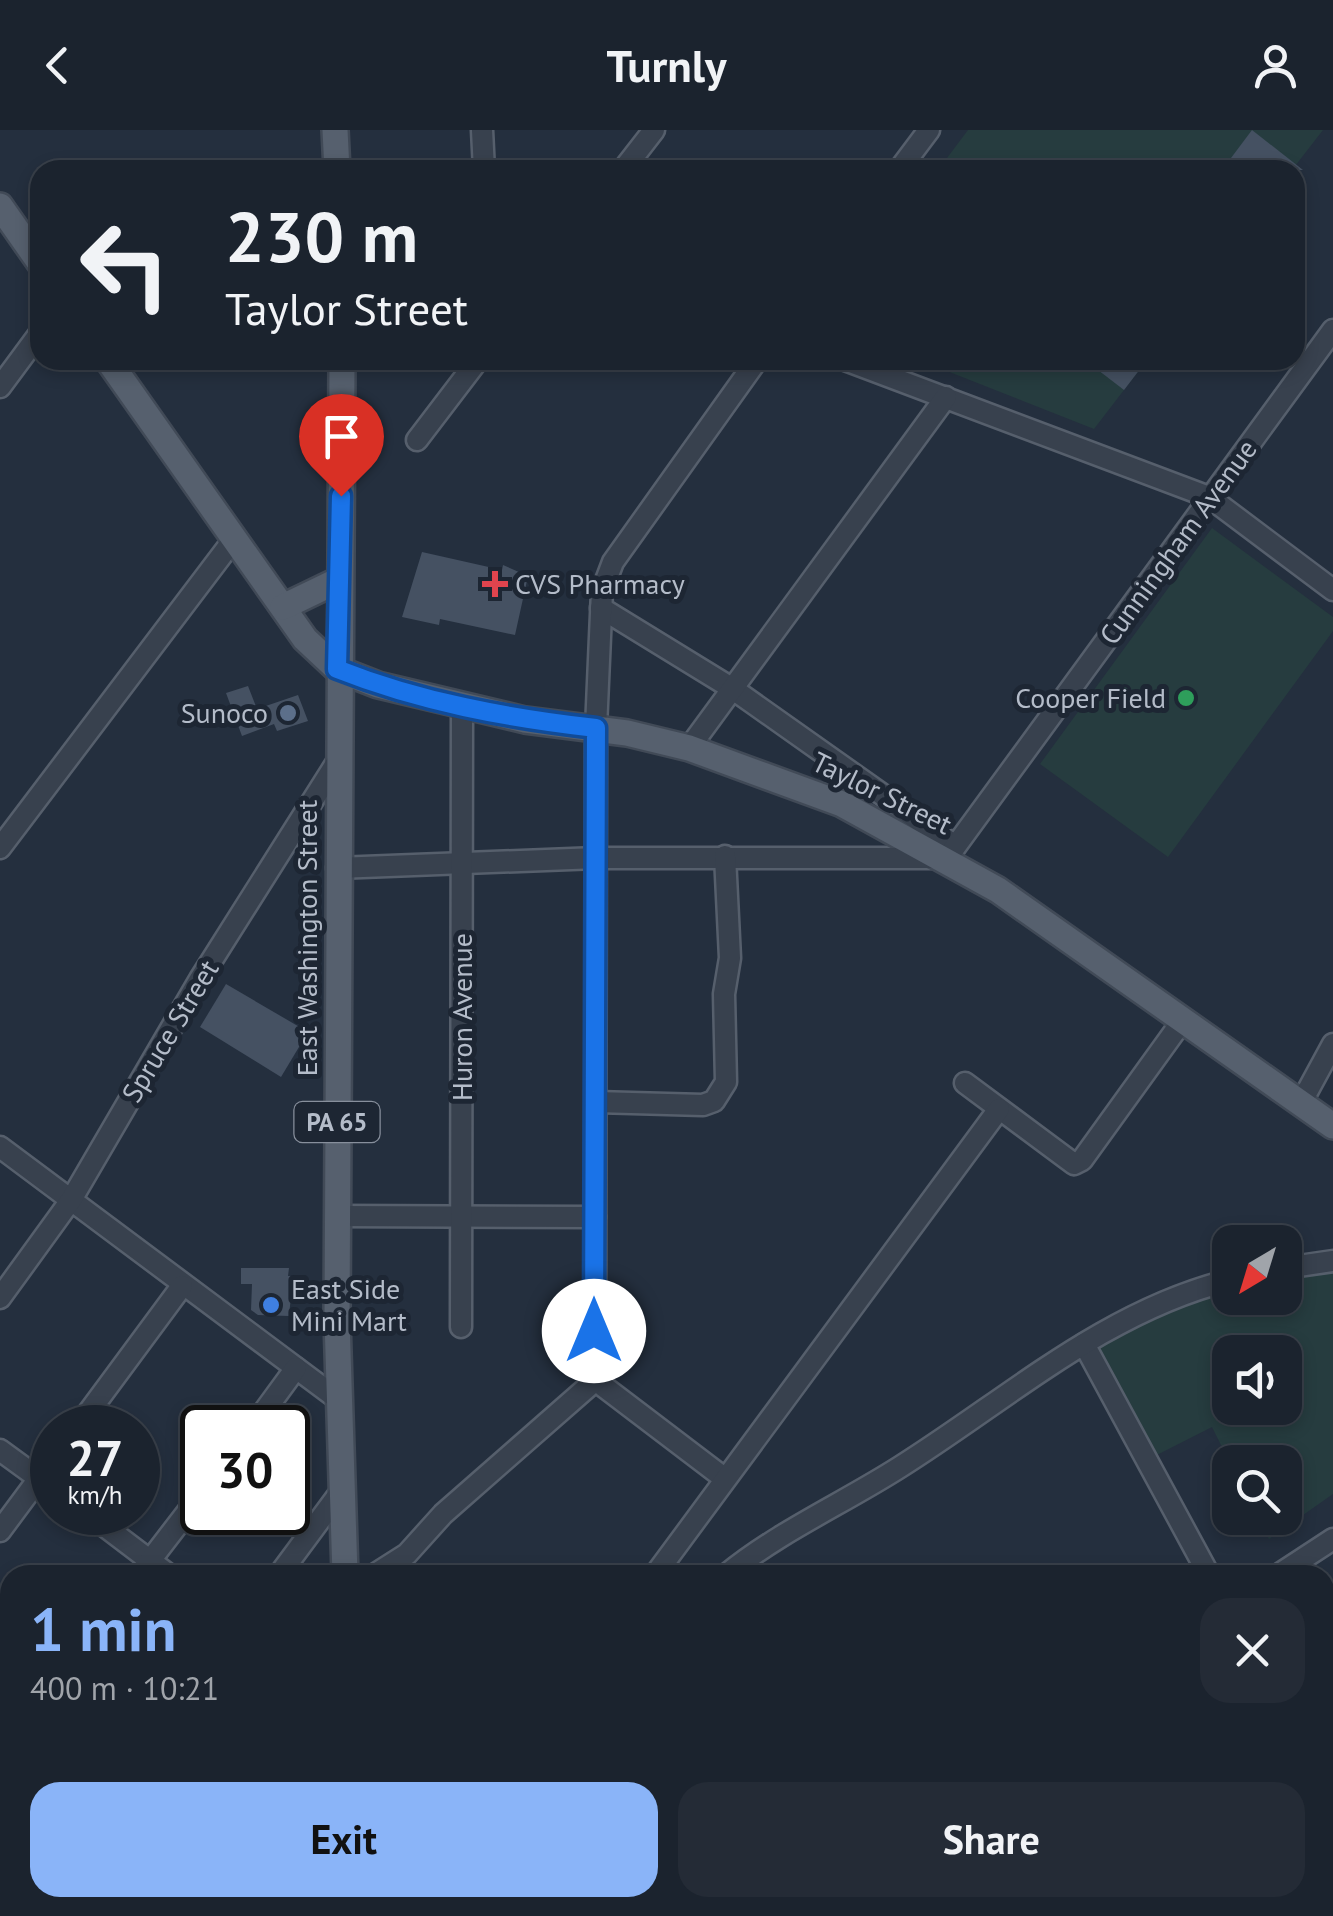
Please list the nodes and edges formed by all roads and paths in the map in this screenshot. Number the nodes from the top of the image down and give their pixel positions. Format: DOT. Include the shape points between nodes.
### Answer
graph roads {
  1 [pos="336,130"];
  2 [pos="482,130"];
  3 [pos="654,130"];
  4 [pos="929,130"];
  5 [pos="337,160"];
  6 [pos="484,160"];
  7 [pos="631,160"];
  8 [pos="906,160"];
  9 [pos="0,206"];
  10 [pos="30,250"];
  11 [pos="1330,340"];
  12 [pos="30,347"];
  13 [pos="115,370"];
  14 [pos="342,370"];
  15 [pos="470,370"];
  16 [pos="750,370"];
  17 [pos="872,370"];
  18 [pos="0,387"];
  19 [pos="946,397"];
  20 [pos="417,440"];
  21 [pos="1210,497"];
  22 [pos="234,539"];
  23 [pos="339,580"];
  24 [pos="1333,590"];
  25 [pos="283,607"];
  26 [pos="602,608"];
  27 [pos="337,669"];
  28 [pos="734,690"];
  29 [pos="462,707"];
  30 [pos="596,728"];
  31 [pos="688,748"];
  32 [pos="338,762"];
  33 [pos="0,848"];
  34 [pos="951,852"];
  35 [pos="724,856"];
  36 [pos="597,858"];
  37 [pos="464,862"];
  38 [pos="337,868"];
  39 [pos="1183,1020"];
  40 [pos="1333,1044"];
  41 [pos="966,1083"];
  42 [pos="596,1102"];
  43 [pos="1301,1103"];
  44 [pos="999,1109"];
  45 [pos="1333,1126"];
  46 [pos="0,1147"];
  47 [pos="71,1200"];
  48 [pos="337,1216"];
  49 [pos="595,1217"];
  50 [pos="462,1218"];
  51 [pos="1333,1261"];
  52 [pos="1302,1266"];
  53 [pos="1212,1285"];
  54 [pos="182,1286"];
  55 [pos="0,1298"];
  56 [pos="461,1326"];
  57 [pos="1084,1344"];
  58 [pos="296,1368"];
  59 [pos="598,1378"];
  60 [pos="339,1400"];
  61 [pos="94,1405"];
  62 [pos="269,1405"];
  63 [pos="0,1450"];
  64 [pos="30,1472"];
  65 [pos="724,1478"];
  66 [pos="342,1490"];
  67 [pos="30,1500"];
  68 [pos="180,1522"];
  69 [pos="0,1531"];
  70 [pos="110,1535"];
  71 [pos="1333,1538"];
  72 [pos="142,1565"];
  73 [pos="147,1565"];
  74 [pos="286,1565"];
  75 [pos="345,1565"];
  76 [pos="391,1565"];
  77 [pos="661,1565"];
  78 [pos="739,1565"];
  79 [pos="1203,1565"];
  80 [pos="1293,1565"];
  1 -- 5 [label="main road"];
  2 -- 6 [label="street"];
  3 -- 7 [label="street"];
  4 -- 8 [label="street"];
  9 -- 10 [label="main road"];
  11 -- 21 [label="street, Cunningham Avenue"];
  12 -- 18 [label="street"];
  13 -- 22 [label="main road"];
  14 -- 23 [label="main road, East Washington Street / PA 65"];
  15 -- 20 [label="street"];
  16 -- 26 [label="street" via="613,562"];
  17 -- 19 [label="street"];
  19 -- 21 [label="street"];
  19 -- 28 [label="street"];
  21 -- 24 [label="street"];
  21 -- 34 [label="street, Cunningham Avenue"];
  22 -- 25 [label="main road"];
  22 -- 33 [label="street"];
  23 -- 25 [label="main road"];
  23 -- 27 [label="main road, East Washington Street / PA 65"];
  25 -- 27 [label="main road"];
  26 -- 28 [label="street, Taylor Street"];
  26 -- 30 [label="street"];
  27 -- 29 [label="main road, Taylor Street"];
  27 -- 32 [label="main road, East Washington Street / PA 65"];
  28 -- 31 [label="street"];
  28 -- 34 [label="street, Taylor Street"];
  29 -- 30 [label="main road, Taylor Street"];
  29 -- 37 [label="street, Huron Avenue"];
  30 -- 31 [label="main road, Taylor Street"];
  30 -- 36 [label="street"];
  31 -- 34 [label="main road, Taylor Street" via="800,786"];
  32 -- 38 [label="main road, East Washington Street / PA 65"];
  32 -- 47 [label="street, Spruce Street"];
  34 -- 35 [label="street"];
  34 -- 39 [label="main road, Taylor Street"];
  35 -- 36 [label="street"];
  35 -- 42 [label="street" via="730,958 722,1093 703,1105"];
  36 -- 37 [label="street"];
  36 -- 42 [label="street"];
  37 -- 38 [label="street"];
  37 -- 50 [label="street, Huron Avenue"];
  38 -- 48 [label="main road, East Washington Street / PA 65"];
  39 -- 43 [label="main road, Taylor Street"];
  39 -- 44 [label="street" via="1074,1164"];
  40 -- 43 [label="street"];
  41 -- 44 [label="street"];
  42 -- 49 [label="street"];
  43 -- 45 [label="main road, Taylor Street"];
  44 -- 65 [label="street"];
  46 -- 47 [label="street"];
  47 -- 54 [label="street"];
  47 -- 55 [label="street, Spruce Street"];
  48 -- 50 [label="street"];
  48 -- 60 [label="main road, East Washington Street / PA 65"];
  49 -- 50 [label="street"];
  49 -- 59 [label="street"];
  50 -- 56 [label="street, Huron Avenue"];
  51 -- 52 [label="street"];
  53 -- 57 [label="street" via="1168,1298"];
  54 -- 58 [label="street"];
  54 -- 61 [label="street"];
  57 -- 78 [label="street"];
  57 -- 79 [label="street"];
  58 -- 60 [label="street"];
  58 -- 62 [label="street"];
  59 -- 65 [label="street"];
  59 -- 76 [label="street"];
  60 -- 66 [label="main road, East Washington Street / PA 65"];
  63 -- 64 [label="street"];
  65 -- 77 [label="street"];
  66 -- 74 [label="street"];
  66 -- 75 [label="main road, East Washington Street / PA 65"];
  67 -- 69 [label="street"];
  68 -- 73 [label="street"];
  70 -- 72 [label="street"];
  71 -- 80 [label="street"];
}
